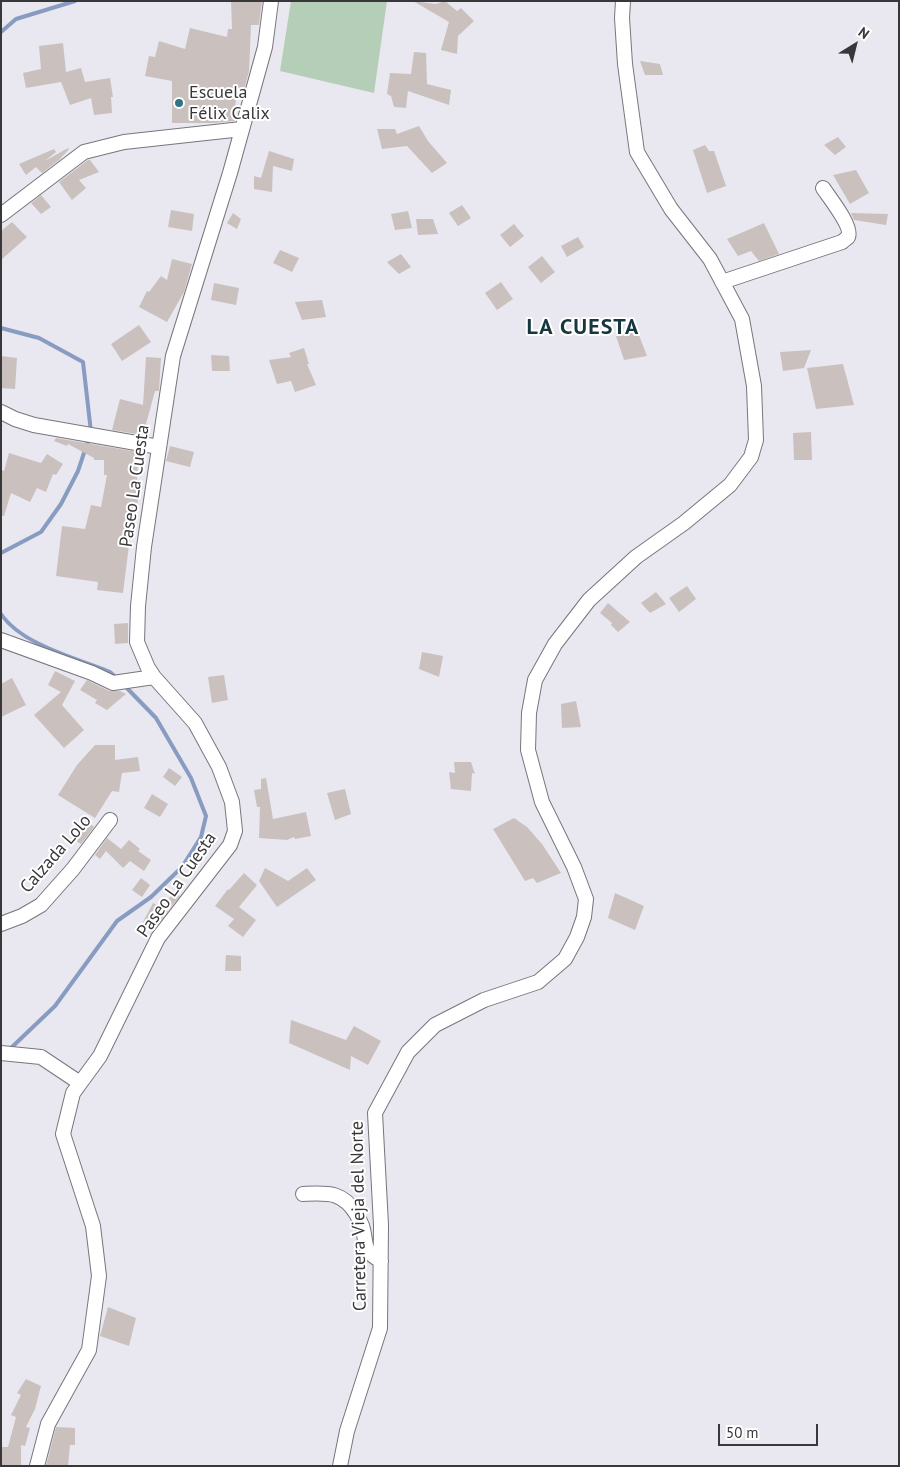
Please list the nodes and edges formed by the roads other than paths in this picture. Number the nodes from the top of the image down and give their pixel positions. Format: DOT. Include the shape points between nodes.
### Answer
graph roads {
  1 [pos="271,1"];
  2 [pos="623,1"];
  3 [pos="242,129"];
  4 [pos="823,188"];
  5 [pos="1,215"];
  6 [pos="722,282"];
  7 [pos="1,412"];
  8 [pos="159,447"];
  9 [pos="1,640"];
  10 [pos="154,677"];
  11 [pos="110,820"];
  12 [pos="1,924"];
  13 [pos="1,1053"];
  14 [pos="80,1083"];
  15 [pos="303,1194"];
  16 [pos="381,1261"];
  17 [pos="37,1466"];
  18 [pos="340,1466"];
  1 -- 3 [label="street, Paseo La Cuesta" via="265,47"];
  2 -- 6 [label="street, Carretera Vieja del Norte" via="625,64 636,152 671,209 710,259"];
  3 -- 5 [label="street" via="124,142 84,152"];
  3 -- 8 [label="street, Paseo La Cuesta" via="174,356"];
  4 -- 6 [label="street" via="843,217 849,232 847,238"];
  6 -- 16 [label="street, Carretera Vieja del Norte" via="742,319 754,386 756,440 751,457 730,485 636,557 589,600 555,644 535,680 529,713 528,750 542,802 586,899 584,917 565,958 538,982 484,1000 435,1025 408,1052 375,1113"];
  7 -- 8 [label="street" via="34,425"];
  8 -- 10 [label="street, Paseo La Cuesta" via="144,547 137,642"];
  9 -- 10 [label="street" via="113,683"];
  10 -- 14 [label="street, Paseo La Cuesta" via="195,723 219,767 232,802 235,831 230,845 158,938 100,1056"];
  11 -- 12 [label="street, Calzada Lolo" via="42,905"];
  13 -- 14 [label="street" via="41,1056"];
  14 -- 17 [label="street, Paseo La Cuesta" via="73,1093 63,1134 93,1226 99,1276 89,1350 48,1424"];
  15 -- 16 [label="street" via="337,1195 351,1205 362,1225 370,1255"];
  16 -- 18 [label="street, Carretera Vieja del Norte" via="380,1328 346,1431"];
}
